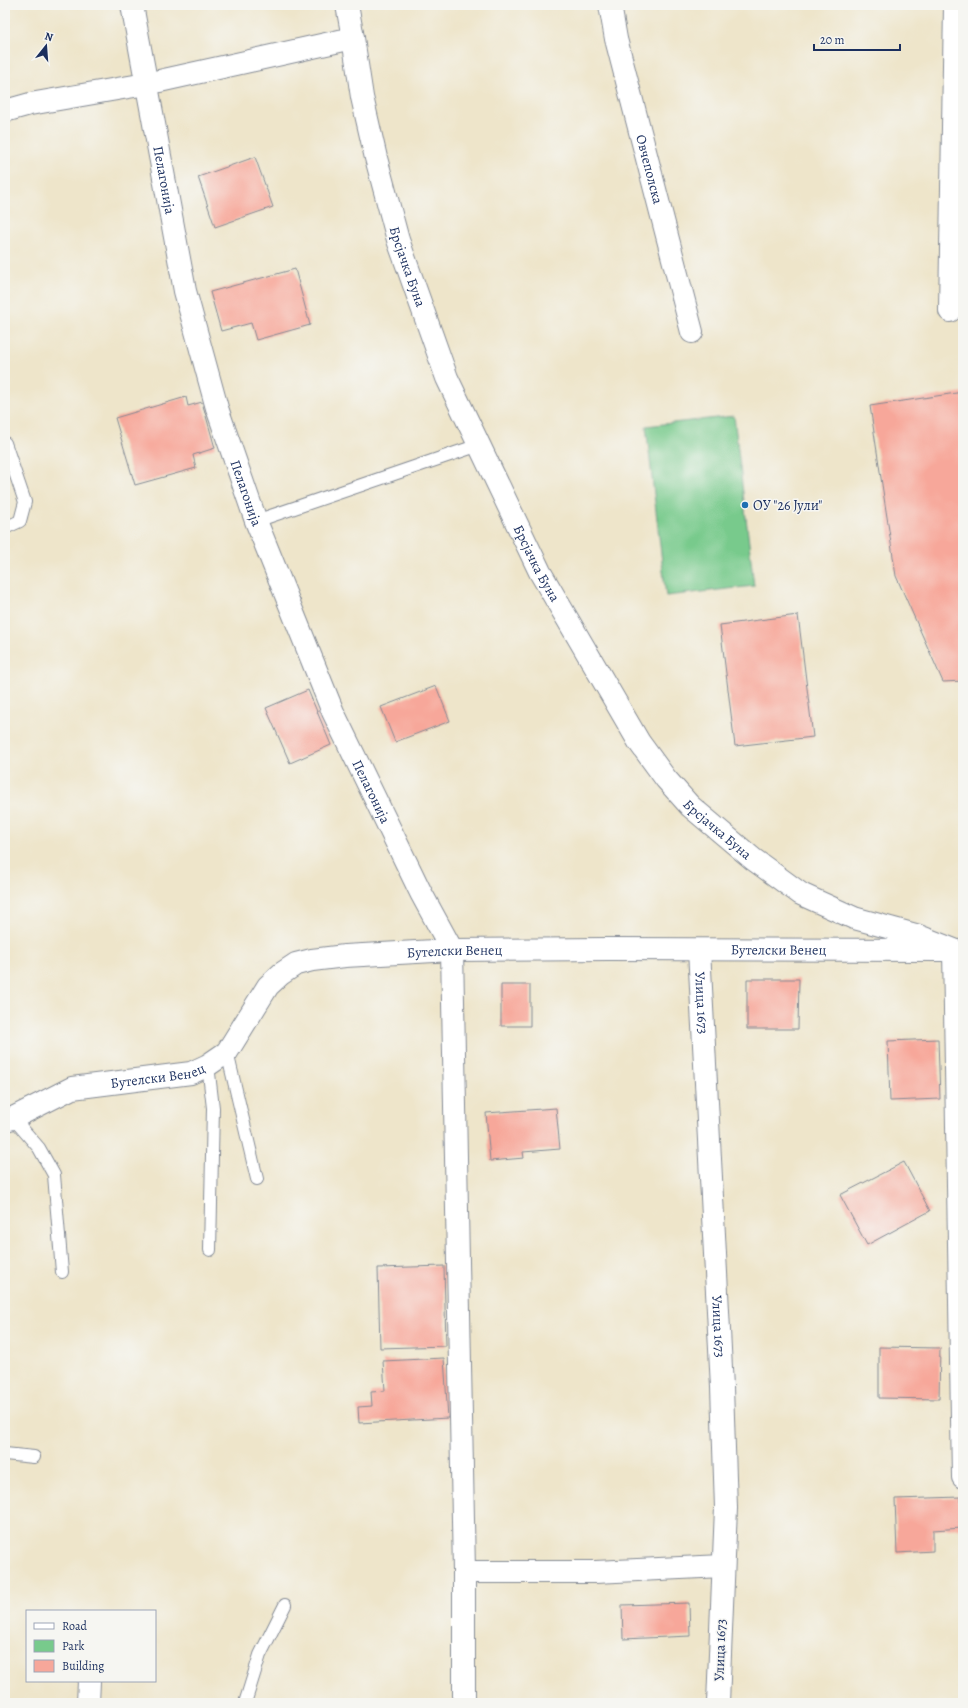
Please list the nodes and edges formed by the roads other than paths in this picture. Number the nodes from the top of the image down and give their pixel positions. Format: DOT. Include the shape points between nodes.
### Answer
graph roads {
  1 [pos="132,5"];
  2 [pos="347,5"];
  3 [pos="610,5"];
  4 [pos="955,5"];
  5 [pos="353,38"];
  6 [pos="146,84"];
  7 [pos="5,111"];
  8 [pos="950,311"];
  9 [pos="692,332"];
  10 [pos="5,443"];
  11 [pos="479,445"];
  12 [pos="256,521"];
  13 [pos="5,528"];
  14 [pos="452,950"];
  15 [pos="699,950"];
  16 [pos="958,951"];
  17 [pos="226,1052"];
  18 [pos="208,1065"];
  19 [pos="9,1119"];
  20 [pos="257,1179"];
  21 [pos="210,1250"];
  22 [pos="62,1272"];
  23 [pos="5,1454"];
  24 [pos="34,1457"];
  25 [pos="963,1477"];
  26 [pos="723,1566"];
  27 [pos="464,1572"];
  28 [pos="285,1605"];
  29 [pos="89,1682"];
  30 [pos="88,1703"];
  31 [pos="245,1703"];
  32 [pos="464,1703"];
  33 [pos="718,1703"];
  1 -- 6 [label="street, Пелагонија"];
  2 -- 5 [label="street, Брсјачка Буна"];
  3 -- 9 [label="street, Овчеполска" via="616,40"];
  4 -- 8 [label="street"];
  5 -- 6 [label="street"];
  5 -- 11 [label="street, Брсјачка Буна" via="362,97 398,240 447,378"];
  6 -- 7 [label="street" via="30,104"];
  6 -- 12 [label="street, Пелагонија" via="185,291 217,408"];
  10 -- 13 [label="lane" via="25,502 20,521"];
  11 -- 12 [label="lane"];
  11 -- 16 [label="street, Брсјачка Буна" via="540,572 639,742 690,806 753,859 801,894 854,918 916,935"];
  12 -- 14 [label="street, Пелагонија" via="333,712 421,893"];
  14 -- 15 [label="street, Бутелски Венец"];
  14 -- 17 [label="street, Бутелски Венец" via="345,956 296,964 268,986"];
  14 -- 27 [label="street"];
  15 -- 16 [label="street, Бутелски Венец"];
  15 -- 26 [label="street, Улица 1673" via="722,1387 726,1508"];
  16 -- 25 [label="street"];
  17 -- 18 [label="street, Бутелски Венец"];
  17 -- 20 [label="lane"];
  18 -- 19 [label="street, Бутелски Венец" via="191,1073 72,1088"];
  18 -- 21 [label="lane" via="214,1108"];
  19 -- 22 [label="lane" via="39,1148 54,1175"];
  23 -- 24 [label="lane"];
  26 -- 27 [label="street" via="595,1572"];
  26 -- 33 [label="street, Улица 1673"];
  27 -- 32 [label="street"];
  28 -- 31 [label="lane" via="260,1655"];
  29 -- 30 [label="street"];
}
